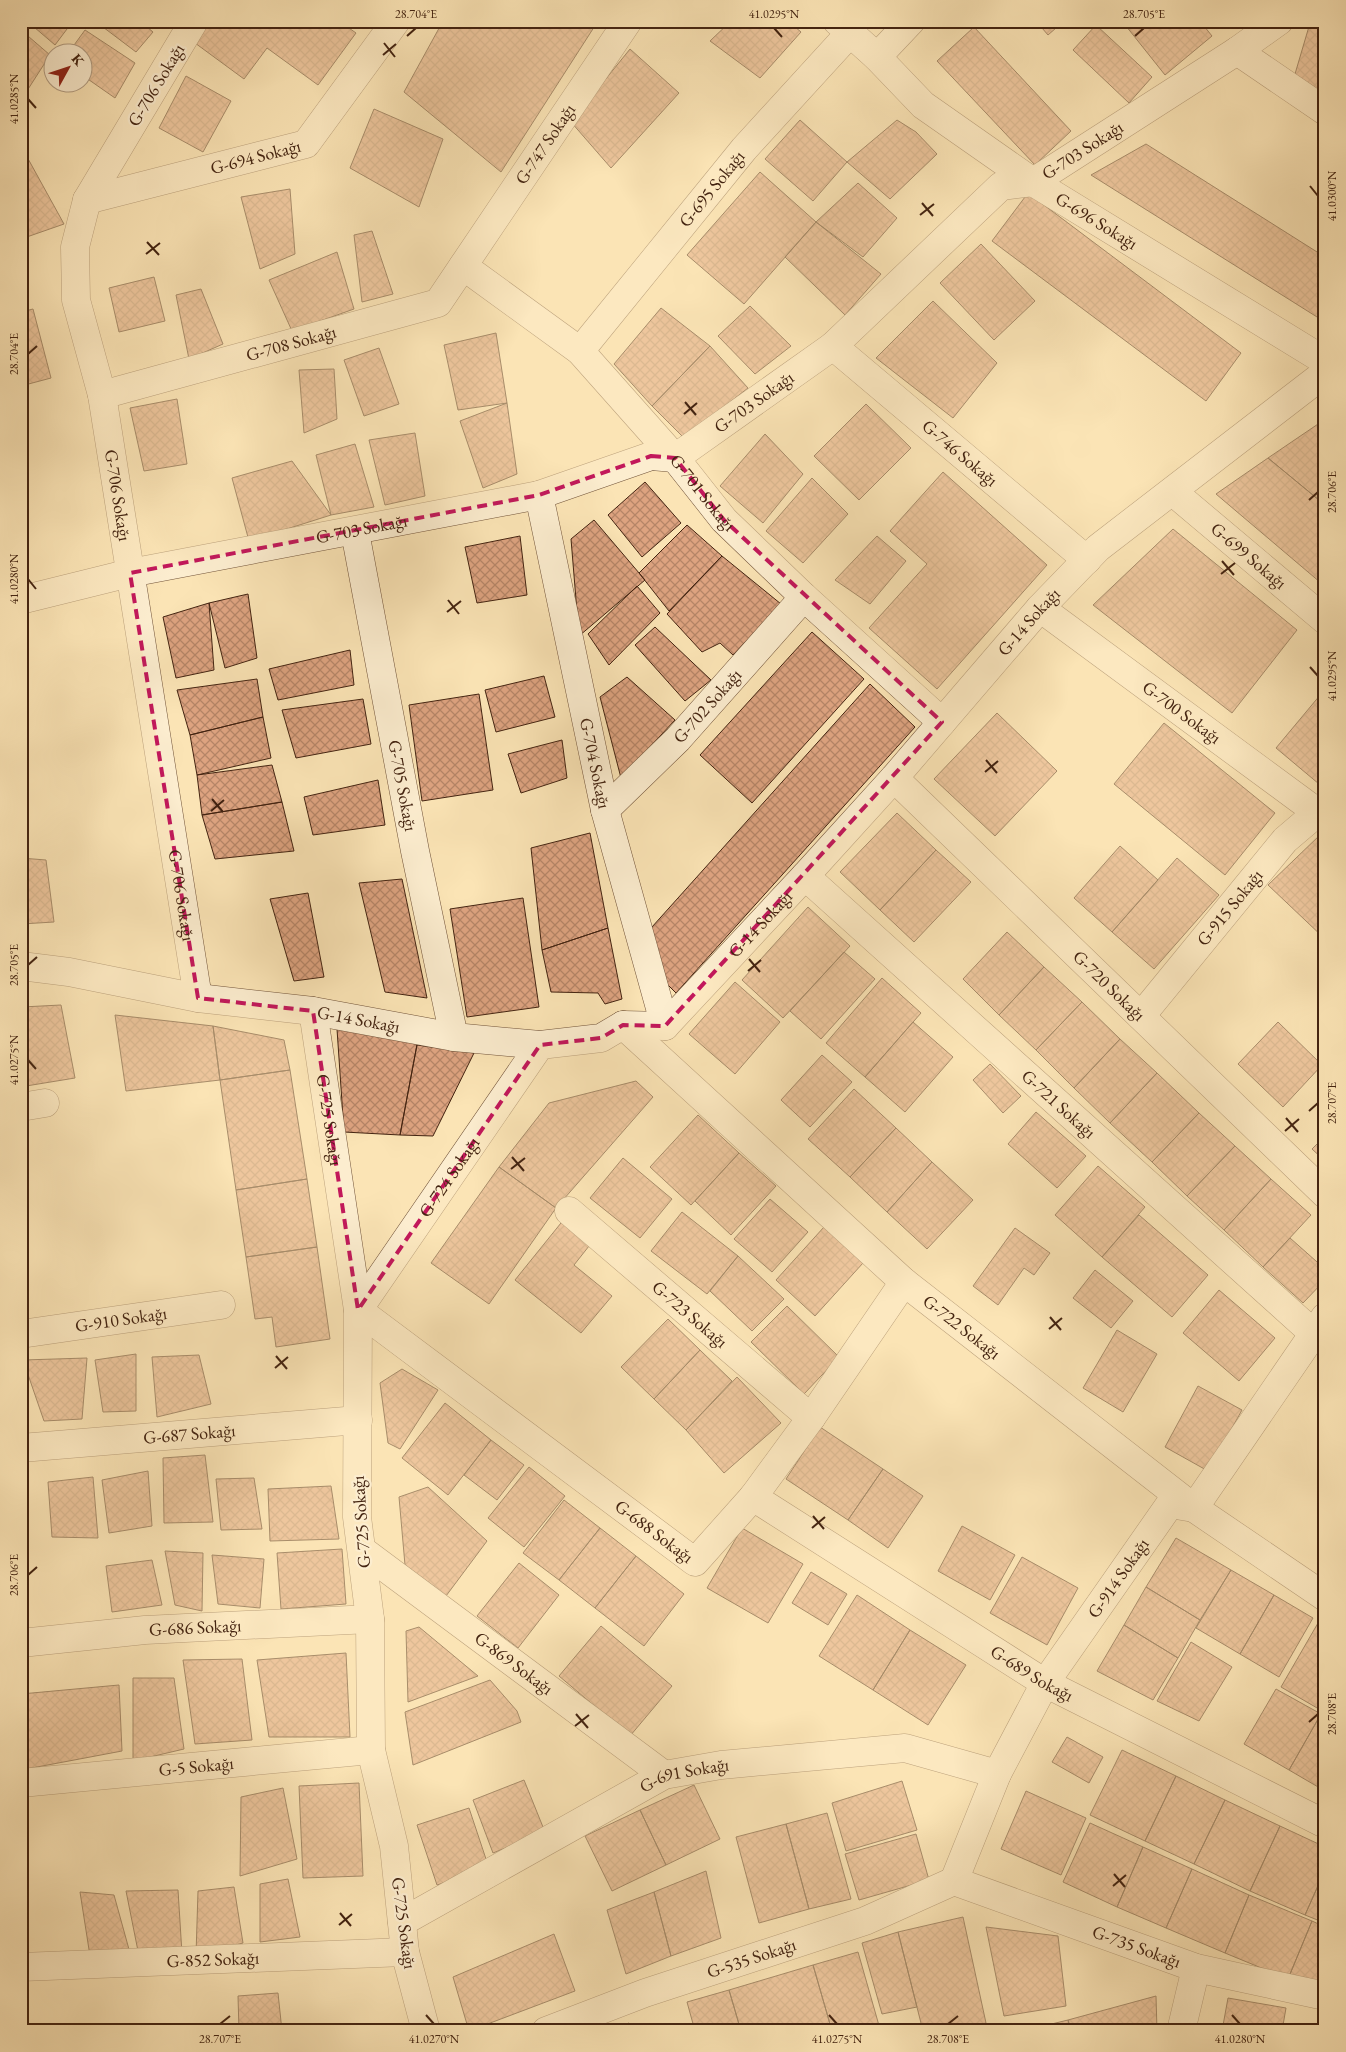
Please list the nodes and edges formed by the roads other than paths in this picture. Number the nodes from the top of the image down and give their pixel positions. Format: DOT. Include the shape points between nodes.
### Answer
graph roads {
  1 [pos="194,21"];
  2 [pos="396,21"];
  3 [pos="628,21"];
  4 [pos="911,21"];
  5 [pos="1279,21"];
  6 [pos="844,27"];
  7 [pos="1237,51"];
  8 [pos="877,56"];
  9 [pos="1325,111"];
  10 [pos="1033,182"];
  11 [pos="87,200"];
  12 [pos="463,266"];
  13 [pos="833,346"];
  14 [pos="580,351"];
  15 [pos="1325,362"];
  16 [pos="1325,373"];
  17 [pos="102,395"];
  18 [pos="675,458"];
  19 [pos="1173,492"];
  20 [pos="539,495"];
  21 [pos="356,532"];
  22 [pos="1087,560"];
  23 [pos="130,573"];
  24 [pos="804,597"];
  25 [pos="21,600"];
  26 [pos="1040,608"];
  27 [pos="1325,620"];
  28 [pos="942,722"];
  29 [pos="894,778"];
  30 [pos="605,810"];
  31 [pos="1322,812"];
  32 [pos="805,876"];
  33 [pos="21,966"];
  34 [pos="198,998"];
  35 [pos="313,1011"];
  36 [pos="1141,1016"];
  37 [pos="623,1025"];
  38 [pos="665,1026"];
  39 [pos="454,1037"];
  40 [pos="540,1046"];
  41 [pos="1325,1194"];
  42 [pos="569,1211"];
  43 [pos="904,1282"];
  44 [pos="222,1304"];
  45 [pos="358,1310"];
  46 [pos="1319,1324"];
  47 [pos="21,1334"];
  48 [pos="811,1418"];
  49 [pos="358,1420"];
  50 [pos="21,1448"];
  51 [pos="753,1497"];
  52 [pos="1194,1508"];
  53 [pos="363,1551"];
  54 [pos="1325,1597"];
  55 [pos="370,1619"];
  56 [pos="21,1643"];
  57 [pos="1045,1684"];
  58 [pos="371,1750"];
  59 [pos="997,1774"];
  60 [pos="664,1775"];
  61 [pos="21,1783"];
  62 [pos="1325,1824"];
  63 [pos="954,1881"];
  64 [pos="402,1922"];
  65 [pos="405,1952"];
  66 [pos="21,1967"];
  67 [pos="1196,1968"];
  68 [pos="1325,1996"];
  69 [pos="426,2031"];
  70 [pos="546,2031"];
  71 [pos="1181,2031"];
  1 -- 11 [label="street, G-706 Sokağı"];
  2 -- 11 [label="street, G-694 Sokağı" via="306,144"];
  3 -- 12 [label="street, G-747 Sokağı"];
  4 -- 8 [label="street"];
  5 -- 7 [label="street, G-703 Sokağı"];
  6 -- 8 [label="street, G-696 Sokağı"];
  6 -- 14 [label="street, G-695 Sokağı"];
  7 -- 9 [label="street"];
  7 -- 10 [label="street, G-703 Sokağı"];
  8 -- 10 [label="street, G-696 Sokağı" via="923,105"];
  10 -- 13 [label="street, G-703 Sokağı" via="1001,186"];
  10 -- 15 [label="street, G-696 Sokağı"];
  11 -- 17 [label="street, G-706 Sokağı" via="75,247 76,300"];
  12 -- 14 [label="street, G-701 Sokağı"];
  12 -- 17 [label="street, G-708 Sokağı" via="438,302"];
  13 -- 18 [label="street, G-703 Sokağı"];
  13 -- 22 [label="street, G-746 Sokağı"];
  14 -- 18 [label="street, G-701 Sokağı"];
  16 -- 19 [label="street, G-14 Sokağı"];
  17 -- 23 [label="street, G-706 Sokağı"];
  18 -- 20 [label="street, G-703 Sokağı" via="651,456"];
  18 -- 24 [label="street, G-701 Sokağı" via="724,520"];
  19 -- 22 [label="street, G-14 Sokağı" via="1098,548"];
  19 -- 27 [label="street, G-699 Sokağı"];
  20 -- 21 [label="street, G-703 Sokağı"];
  20 -- 30 [label="street, G-704 Sokağı"];
  21 -- 23 [label="street, G-703 Sokağı"];
  21 -- 39 [label="street, G-705 Sokağı" via="415,851"];
  22 -- 26 [label="street, G-14 Sokağı"];
  23 -- 25 [label="street, G-703 Sokağı"];
  23 -- 34 [label="street, G-706 Sokağı"];
  24 -- 28 [label="street, G-701 Sokağı"];
  24 -- 30 [label="street, G-702 Sokağı" via="678,739"];
  26 -- 28 [label="street, G-14 Sokağı"];
  26 -- 31 [label="street, G-700 Sokağı"];
  28 -- 29 [label="street, G-14 Sokağı"];
  29 -- 32 [label="street, G-14 Sokağı"];
  29 -- 36 [label="street, G-720 Sokağı"];
  30 -- 38 [label="street, G-704 Sokağı"];
  31 -- 36 [label="street, G-915 Sokağı" via="1285,840"];
  32 -- 38 [label="street, G-14 Sokağı"];
  32 -- 46 [label="street, G-721 Sokağı"];
  33 -- 34 [label="street, G-14 Sokağı" via="69,972"];
  34 -- 35 [label="street, G-14 Sokağı"];
  35 -- 39 [label="street, G-14 Sokağı"];
  35 -- 45 [label="street, G-725 Sokağı"];
  36 -- 41 [label="street, G-720 Sokağı"];
  37 -- 38 [label="street"];
  37 -- 40 [label="street, G-14 Sokağı" via="601,1038"];
  37 -- 43 [label="street, G-722 Sokağı"];
  39 -- 40 [label="street, G-14 Sokağı"];
  40 -- 45 [label="street, G-724 Sokağı"];
  42 -- 48 [label="street, G-723 Sokağı"];
  43 -- 48 [label="street, G-688 Sokağı"];
  43 -- 52 [label="street, G-722 Sokağı"];
  44 -- 47 [label="street, G-910 Sokağı"];
  45 -- 49 [label="street, G-725 Sokağı"];
  45 -- 51 [label="street, G-688 Sokağı" via="694,1562"];
  46 -- 52 [label="street"];
  48 -- 51 [label="street, G-688 Sokağı"];
  49 -- 50 [label="street, G-687 Sokağı"];
  49 -- 53 [label="street, G-725 Sokağı" via="357,1517"];
  51 -- 57 [label="street, G-689 Sokağı"];
  52 -- 54 [label="street, G-722 Sokağı"];
  52 -- 57 [label="street, G-914 Sokağı" via="1170,1504"];
  53 -- 55 [label="street, G-725 Sokağı"];
  53 -- 60 [label="street, G-869 Sokağı"];
  55 -- 56 [label="street, G-686 Sokağı" via="145,1630"];
  55 -- 58 [label="street, G-725 Sokağı"];
  57 -- 59 [label="street, G-914 Sokağı"];
  57 -- 62 [label="street, G-689 Sokağı"];
  58 -- 61 [label="street, G-5 Sokağı"];
  58 -- 64 [label="street, G-725 Sokağı" via="394,1846"];
  59 -- 60 [label="street, G-691 Sokağı" via="905,1748 721,1765"];
  59 -- 63 [label="street, G-914 Sokağı"];
  60 -- 64 [label="street, G-691 Sokağı"];
  63 -- 67 [label="street, G-735 Sokağı"];
  63 -- 70 [label="street, G-535 Sokağı" via="865,1921 645,1992"];
  64 -- 65 [label="street, G-725 Sokağı"];
  65 -- 66 [label="street, G-852 Sokağı"];
  65 -- 69 [label="street, G-725 Sokağı"];
  67 -- 68 [label="street, G-735 Sokağı"];
  67 -- 71 [label="street"];
}
